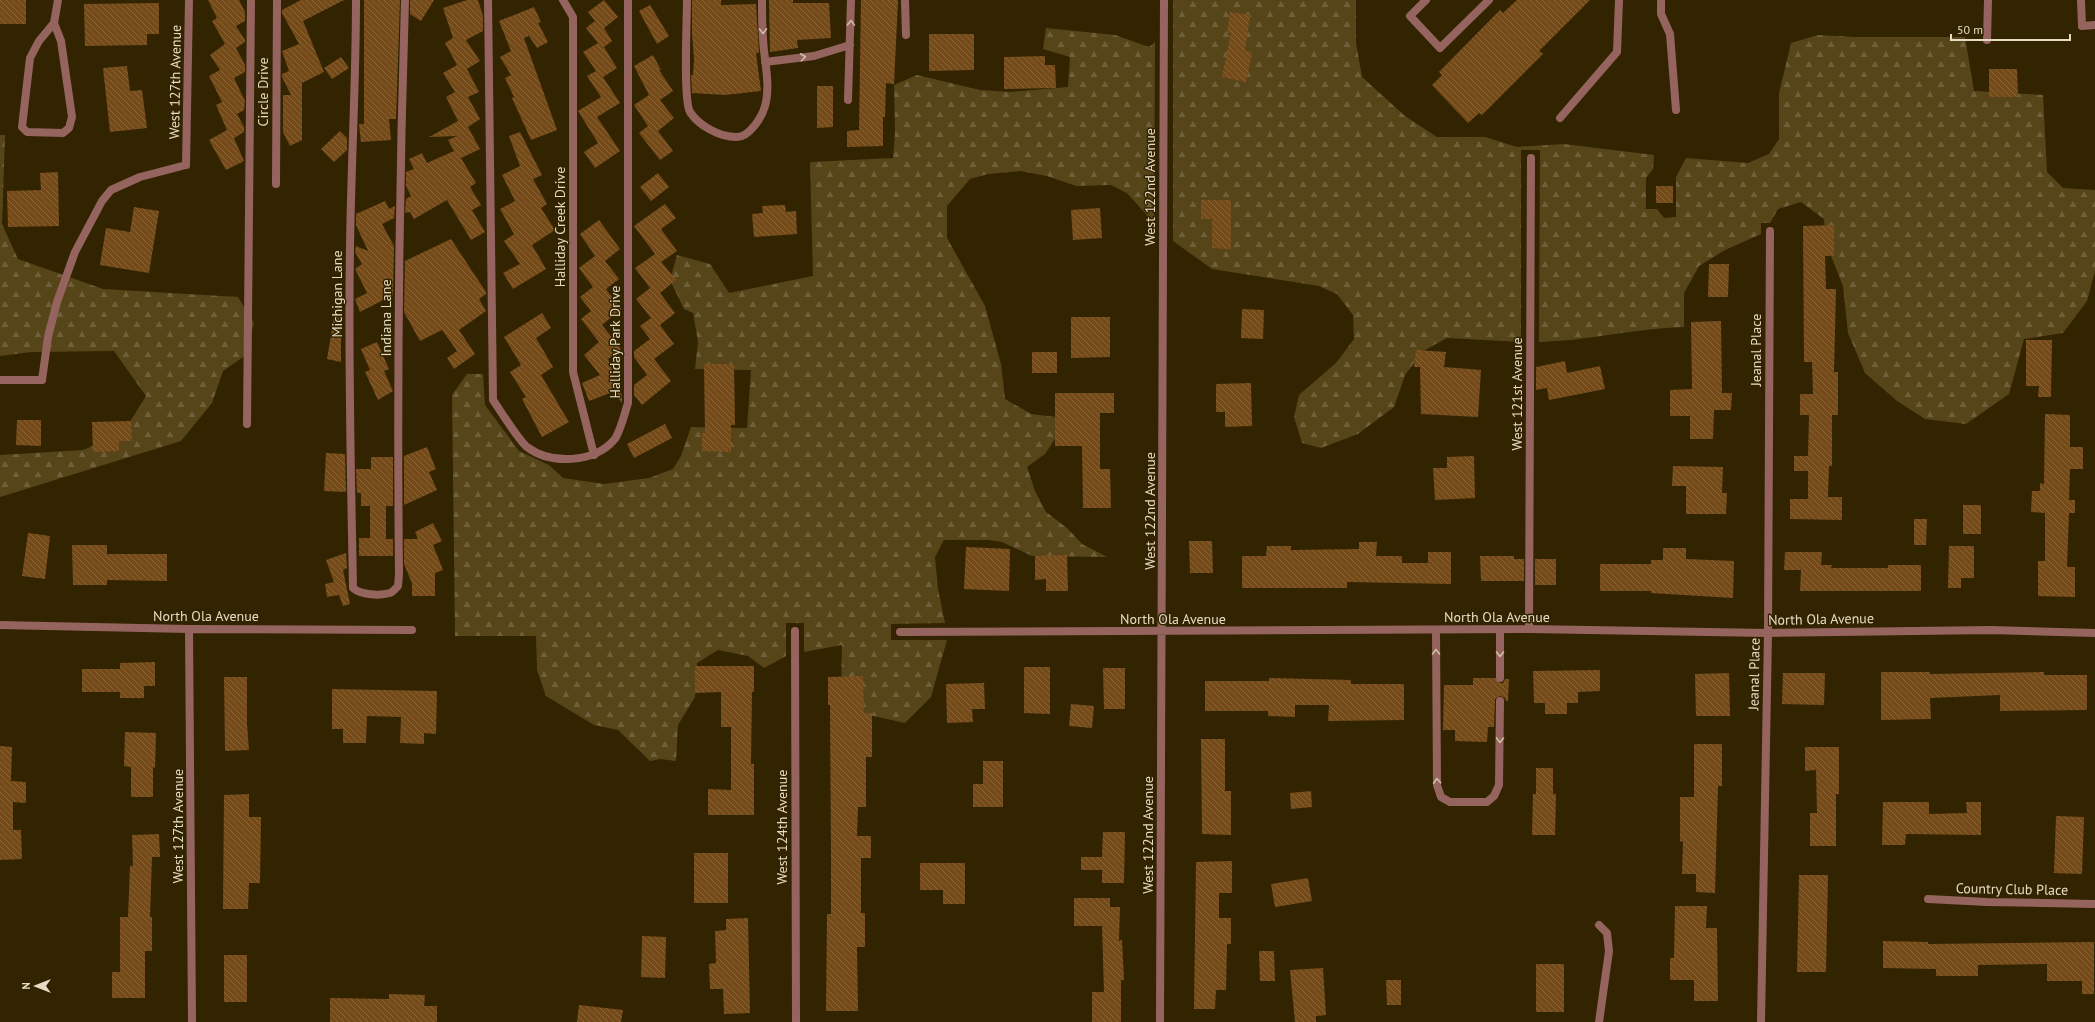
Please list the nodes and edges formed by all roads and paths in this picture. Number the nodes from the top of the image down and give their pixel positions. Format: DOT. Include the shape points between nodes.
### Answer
graph roads {
  1 [pos="58,0"];
  2 [pos="189,0"];
  3 [pos="251,0"];
  4 [pos="277,0"];
  5 [pos="356,0"];
  6 [pos="405,0"];
  7 [pos="488,0"];
  8 [pos="563,0"];
  9 [pos="628,0"];
  10 [pos="687,0"];
  11 [pos="762,0"];
  12 [pos="851,0"];
  13 [pos="905,0"];
  14 [pos="1164,0"];
  15 [pos="1426,0"];
  16 [pos="1489,0"];
  17 [pos="1619,0"];
  18 [pos="1661,0"];
  19 [pos="1988,0"];
  20 [pos="2081,0"];
  21 [pos="54,23"];
  22 [pos="2095,25"];
  23 [pos="906,35"];
  24 [pos="1987,40"];
  25 [pos="850,45"];
  26 [pos="765,62"];
  27 [pos="848,100"];
  28 [pos="1676,110"];
  29 [pos="1560,118"];
  30 [pos="1530,158"];
  31 [pos="276,184"];
  32 [pos="1770,231"];
  33 [pos="0,380"];
  34 [pos="248,424"];
  35 [pos="594,455"];
  36 [pos="353,588"];
  37 [pos="0,625"];
  38 [pos="189,629"];
  39 [pos="412,630"];
  40 [pos="1436,630"];
  41 [pos="1500,630"];
  42 [pos="1529,630"];
  43 [pos="795,631"];
  44 [pos="900,632"];
  45 [pos="1162,632"];
  46 [pos="1768,633"];
  47 [pos="2095,633"];
  48 [pos="1500,678"];
  49 [pos="1500,701"];
  50 [pos="1928,899"];
  51 [pos="2095,904"];
  52 [pos="1599,925"];
  53 [pos="192,1022"];
  54 [pos="796,1022"];
  55 [pos="1160,1022"];
  56 [pos="1599,1022"];
  57 [pos="1761,1022"];
  1 -- 21 [label="street"];
  2 -- 33 [label="street, West 127th Avenue" via="186,166 140,177 111,190 102,201 75,252 57,302 48,337 42,380"];
  3 -- 34 [label="street"];
  4 -- 31 [label="street, Circle Drive"];
  5 -- 36 [label="street, Michigan Lane" via="350,248"];
  6 -- 36 [label="street, Indiana Lane" via="400,166 398,586 390,592 368,594 357,592"];
  7 -- 35 [label="street, Halliday Park Drive" via="493,400 527,447 551,458 576,460"];
  8 -- 35 [label="street, Halliday Creek Drive" via="573,17 573,372"];
  9 -- 35 [label="street, Halliday Park Drive" via="628,403 614,440"];
  10 -- 26 [label="street" via="686,75 689,111 699,123 725,137 739,137 757,125 767,95"];
  11 -- 26 [label="street, one-way"];
  25 -- 12 [label="street, one-way"];
  13 -- 23 [label="street"];
  14 -- 45 [label="street, West 122nd Avenue"];
  15 -- 16 [label="street" via="1410,16 1440,48"];
  17 -- 29 [label="street" via="1617,52"];
  18 -- 28 [label="street" via="1661,14 1670,34"];
  19 -- 24 [label="street"];
  20 -- 22 [label="street" via="2082,26"];
  21 -- 21 [label="street" via="39,41 30,58 22,127 27,132 63,133 69,128 72,117 61,41"];
  26 -- 25 [label="street, one-way" via="814,56"];
  25 -- 27 [label="street"];
  30 -- 42 [label="street, West 121st Avenue"];
  32 -- 46 [label="street, Jeanal Place"];
  37 -- 38 [label="street, North Ola Avenue"];
  38 -- 39 [label="street, North Ola Avenue"];
  38 -- 53 [label="street, West 127th Avenue"];
  40 -- 41 [label="street, North Ola Avenue"];
  40 -- 45 [label="street, North Ola Avenue"];
  49 -- 40 [label="street, one-way" via="1499,785 1494,796 1487,802 1450,802 1441,797 1437,785"];
  41 -- 42 [label="street, North Ola Avenue"];
  41 -- 48 [label="street, one-way"];
  42 -- 46 [label="street, North Ola Avenue"];
  43 -- 54 [label="street, West 124th Avenue"];
  44 -- 45 [label="street, North Ola Avenue"];
  45 -- 55 [label="street, West 122nd Avenue"];
  46 -- 47 [label="street, North Ola Avenue" via="1991,630"];
  46 -- 57 [label="street, Jeanal Place"];
  50 -- 51 [label="street, Country Club Place"];
  52 -- 56 [label="street" via="1607,933 1609,951"];
}
